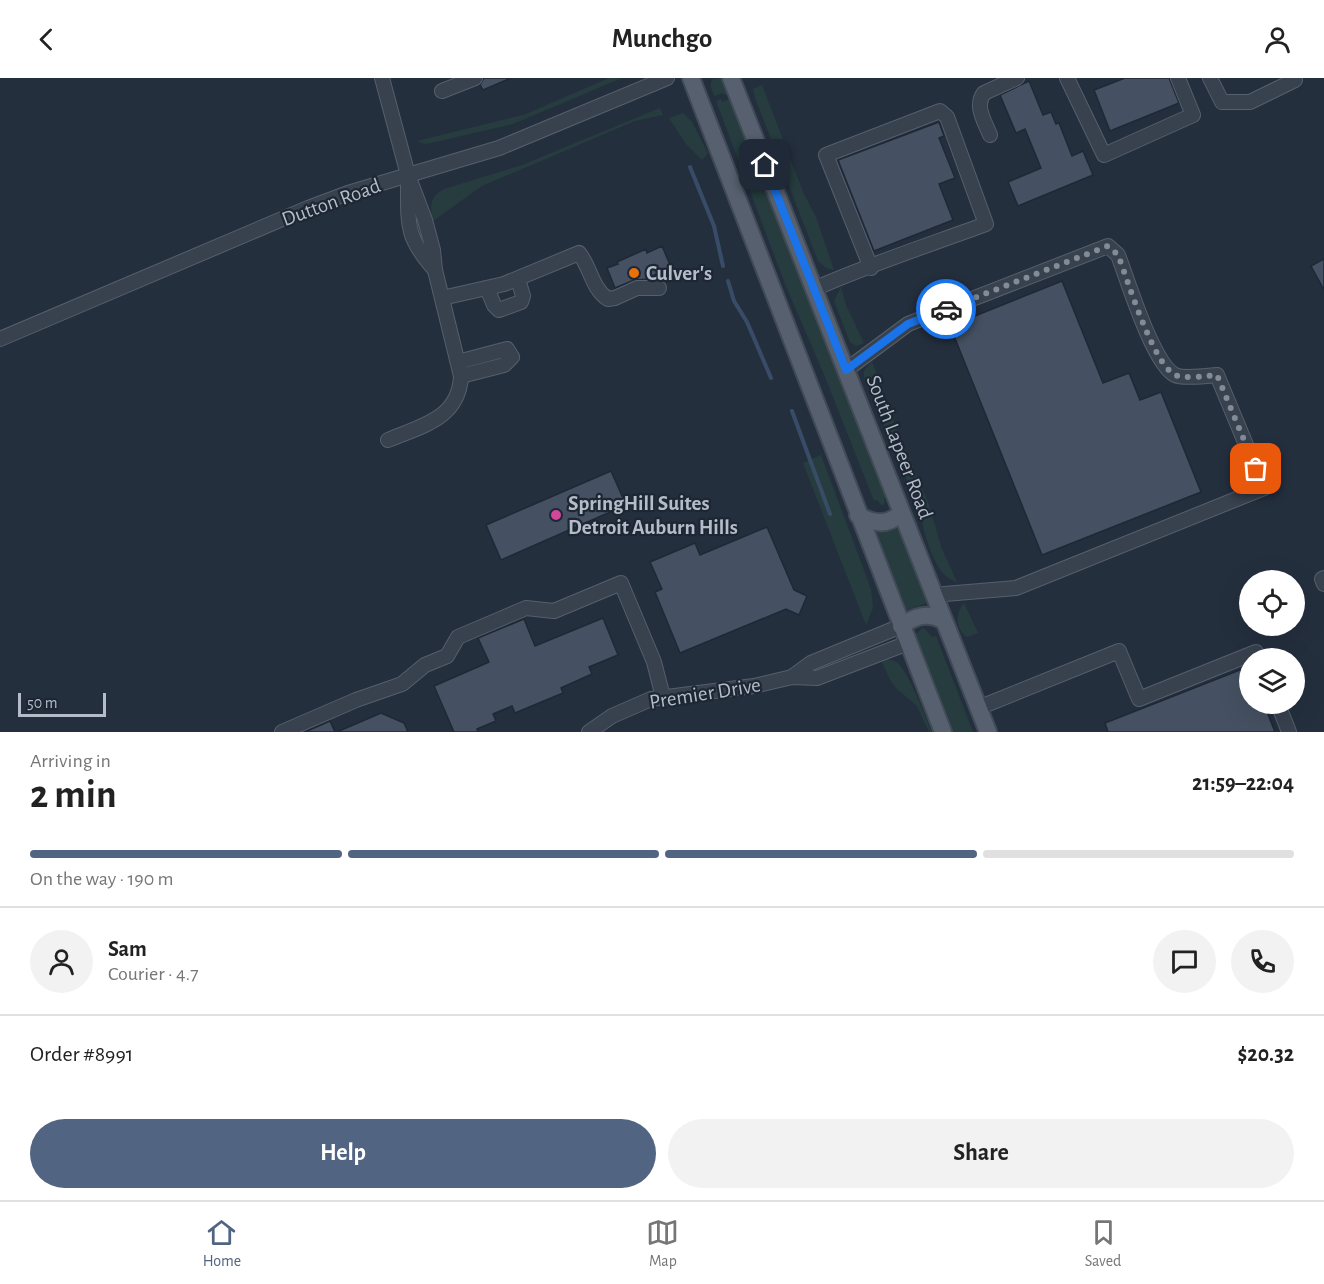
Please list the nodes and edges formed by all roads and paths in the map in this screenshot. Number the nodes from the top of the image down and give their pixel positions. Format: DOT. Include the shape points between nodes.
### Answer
graph roads {
  1 [pos="382,78"];
  2 [pos="474,78"];
  3 [pos="667,78"];
  4 [pos="691,78"];
  5 [pos="731,78"];
  6 [pos="1017,78"];
  7 [pos="1067,78"];
  8 [pos="1178,78"];
  9 [pos="1210,78"];
  10 [pos="1295,80"];
  11 [pos="442,92"];
  12 [pos="990,135"];
  13 [pos="408,176"];
  14 [pos="871,268"];
  15 [pos="518,279"];
  16 [pos="487,288"];
  17 [pos="659,288"];
  18 [pos="814,289"];
  19 [pos="442,298"];
  20 [pos="0,339"];
  21 [pos="458,362"];
  22 [pos="846,370"];
  23 [pos="460,376"];
  24 [pos="388,440"];
  25 [pos="901,513"];
  26 [pos="858,515"];
  27 [pos="1324,578"];
  28 [pos="1324,584"];
  29 [pos="933,595"];
  30 [pos="943,620"];
  31 [pos="901,626"];
  32 [pos="908,643"];
  33 [pos="1239,659"];
  34 [pos="792,678"];
  35 [pos="663,697"];
  36 [pos="978,708"];
  37 [pos="1282,714"];
  38 [pos="282,732"];
  39 [pos="589,732"];
  40 [pos="943,732"];
  41 [pos="988,732"];
  42 [pos="1289,732"];
  1 -- 13 [label="street"];
  2 -- 11 [label="street"];
  3 -- 13 [label="street, Dutton Road" via="499,148"];
  4 -- 26 [label="main road"];
  5 -- 18 [label="main road, South Lapeer Road"];
  6 -- 12 [label="street" via="980,98"];
  7 -- 8 [label="street" via="1104,155 1193,115"];
  9 -- 10 [label="street" via="1222,102 1250,102"];
  13 -- 19 [label="street" via="411,236 420,254 435,270"];
  13 -- 20 [label="street, Dutton Road" via="308,208"];
  14 -- 14 [label="street" via="986,224 947,117 940,111 826,155"];
  14 -- 18 [label="street"];
  15 -- 16 [label="street"];
  15 -- 16 [label="street" via="521,302 499,310"];
  15 -- 17 [label="street" via="579,253 587,262 600,294 608,298 637,288"];
  16 -- 19 [label="street"];
  18 -- 22 [label="main road, South Lapeer Road"];
  19 -- 21 [label="street"];
  21 -- 23 [label="street"];
  21 -- 23 [label="street" via="507,349 512,357 504,365"];
  22 -- 25 [label="main road, South Lapeer Road"];
  22 -- 29 [label="street" via="908,324 1108,246 1118,255 1164,366 1177,376 1217,375 1264,488 1016,588"];
  23 -- 24 [label="street" via="456,399 443,415"];
  25 -- 26 [label="main road" via="883,523"];
  25 -- 29 [label="main road, South Lapeer Road"];
  26 -- 31 [label="main road"];
  27 -- 28 [label="street"];
  29 -- 30 [label="main road, South Lapeer Road"];
  30 -- 31 [label="main road" via="921,616"];
  30 -- 36 [label="main road, South Lapeer Road"];
  31 -- 32 [label="main road"];
  31 -- 34 [label="street, Premier Drive" via="811,663"];
  32 -- 34 [label="street, Premier Drive" via="817,678"];
  32 -- 40 [label="main road"];
  33 -- 36 [label="street" via="1139,699 1119,651"];
  34 -- 35 [label="street, Premier Drive"];
  35 -- 38 [label="street" via="654,662 621,583 554,611 526,608 458,637 447,656 425,666 402,684"];
  35 -- 39 [label="street, Premier Drive" via="637,704"];
  36 -- 41 [label="main road, South Lapeer Road"];
  37 -- 42 [label="street"];
}
